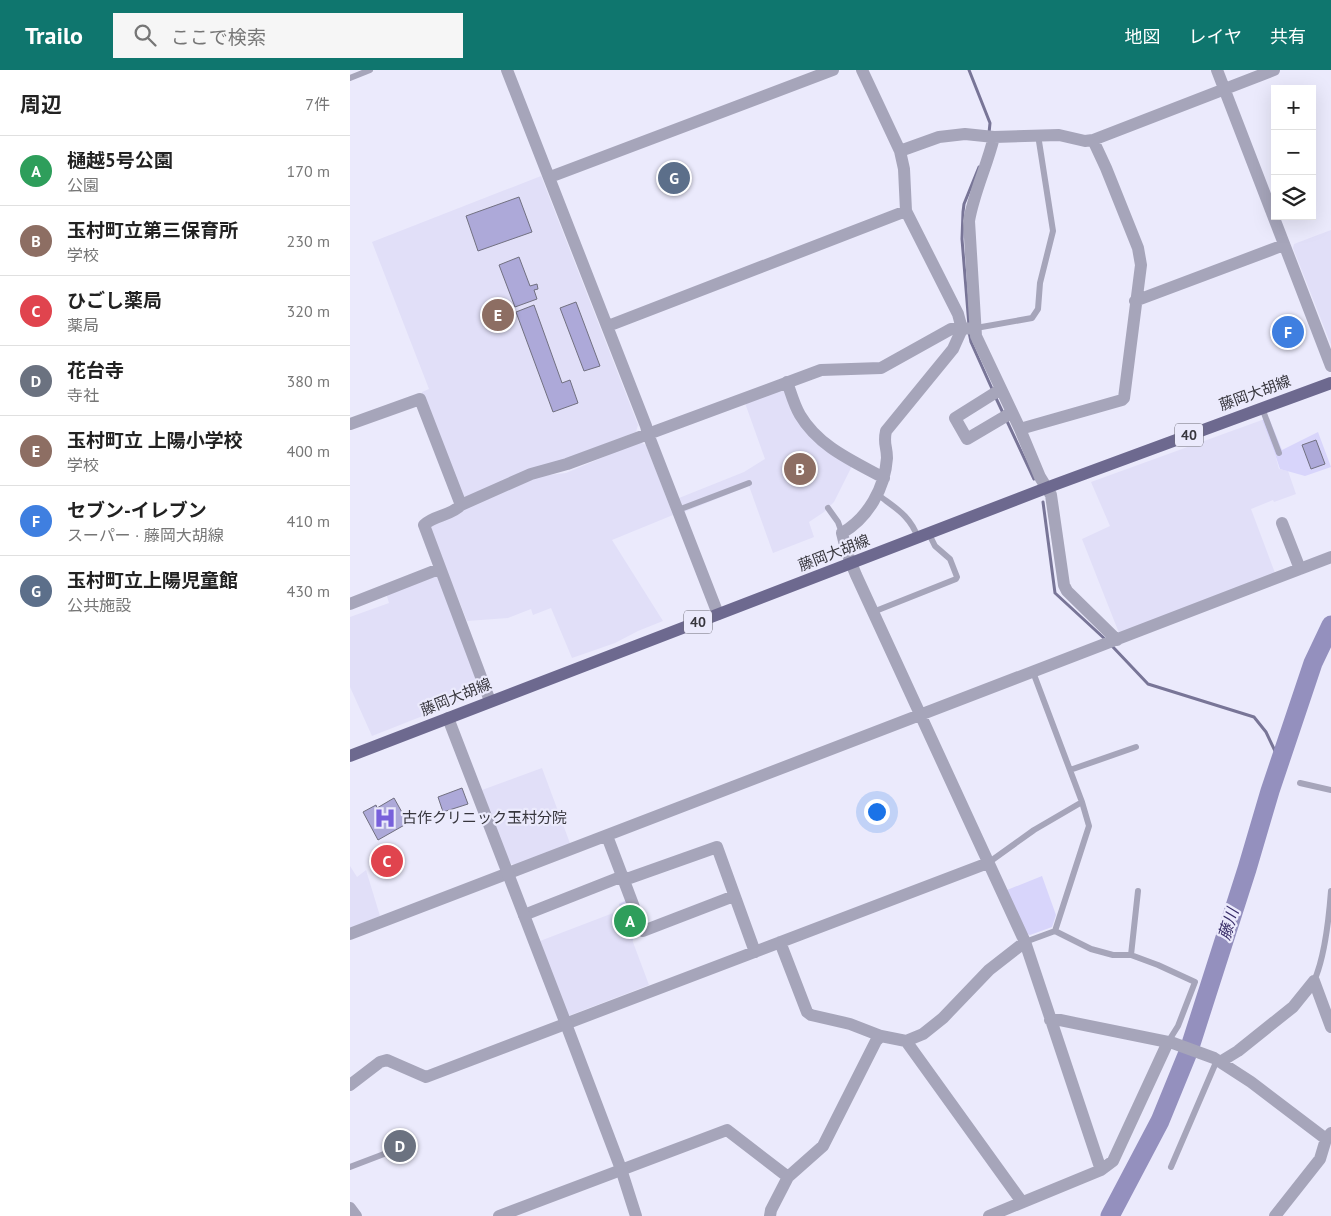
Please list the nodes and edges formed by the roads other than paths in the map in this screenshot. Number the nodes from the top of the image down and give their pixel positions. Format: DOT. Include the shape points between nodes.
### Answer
graph roads {
  1 [pos="370,70"];
  2 [pos="508,70"];
  3 [pos="833,70"];
  4 [pos="862,70"];
  5 [pos="1218,70"];
  6 [pos="1274,70"];
  7 [pos="350,78"];
  8 [pos="1225,89"];
  9 [pos="990,136"];
  10 [pos="1038,136"];
  11 [pos="1093,140"];
  12 [pos="900,151"];
  13 [pos="550,177"];
  14 [pos="906,211"];
  15 [pos="1284,245"];
  16 [pos="1135,301"];
  17 [pos="608,326"];
  18 [pos="969,328"];
  19 [pos="1331,366"];
  20 [pos="787,382"];
  21 [pos="1331,383"];
  22 [pos="997,393"];
  23 [pos="1262,408"];
  24 [pos="1007,415"];
  25 [pos="350,424"];
  26 [pos="1020,429"];
  27 [pos="648,434"];
  28 [pos="1279,453"];
  29 [pos="884,478"];
  30 [pos="749,482"];
  31 [pos="1047,488"];
  32 [pos="877,494"];
  33 [pos="461,505"];
  34 [pos="828,508"];
  35 [pos="678,510"];
  36 [pos="1282,523"];
  37 [pos="842,534"];
  38 [pos="923,536"];
  39 [pos="1331,557"];
  40 [pos="851,563"];
  41 [pos="439,569"];
  42 [pos="1300,569"];
  43 [pos="350,604"];
  44 [pos="873,612"];
  45 [pos="718,614"];
  46 [pos="1111,642"];
  47 [pos="1034,672"];
  48 [pos="490,701"];
  49 [pos="920,715"];
  50 [pos="448,718"];
  51 [pos="1136,747"];
  52 [pos="350,756"];
  53 [pos="1070,770"];
  54 [pos="1300,783"];
  55 [pos="1331,790"];
  56 [pos="1082,802"];
  57 [pos="606,836"];
  58 [pos="988,862"];
  59 [pos="508,874"];
  60 [pos="623,878"];
  61 [pos="1138,891"];
  62 [pos="1331,891"];
  63 [pos="734,896"];
  64 [pos="524,915"];
  65 [pos="1055,931"];
  66 [pos="350,934"];
  67 [pos="780,942"];
  68 [pos="1025,942"];
  69 [pos="755,952"];
  70 [pos="1131,955"];
  71 [pos="1314,981"];
  72 [pos="1050,1020"];
  73 [pos="566,1024"];
  74 [pos="1331,1027"];
  75 [pos="881,1036"];
  76 [pos="906,1041"];
  77 [pos="1170,1043"];
  78 [pos="1217,1060"];
  79 [pos="350,1085"];
  80 [pos="1328,1136"];
  81 [pos="384,1154"];
  82 [pos="1171,1167"];
  83 [pos="350,1168"];
  84 [pos="621,1169"];
  85 [pos="1101,1170"];
  86 [pos="788,1177"];
  87 [pos="1022,1202"];
  88 [pos="350,1208"];
  89 [pos="356,1216"];
  90 [pos="498,1216"];
  91 [pos="636,1216"];
  92 [pos="770,1216"];
  93 [pos="989,1216"];
  94 [pos="1275,1216"];
  1 -- 7 [label="lane"];
  2 -- 13 [label="street"];
  3 -- 13 [label="street"];
  4 -- 12 [label="street"];
  5 -- 8 [label="street"];
  6 -- 8 [label="street"];
  8 -- 11 [label="street"];
  8 -- 15 [label="street"];
  9 -- 10 [label="street"];
  9 -- 12 [label="street" via="940,137"];
  9 -- 18 [label="street" via="986,169 969,221"];
  10 -- 11 [label="street" via="1059,135"];
  10 -- 18 [label="lane" via="1053,231 1040,282 1038,309 1032,318"];
  11 -- 16 [label="street" via="1138,248 1141,265"];
  12 -- 14 [label="street"];
  13 -- 17 [label="street"];
  14 -- 17 [label="street"];
  14 -- 18 [label="street" via="958,314"];
  15 -- 16 [label="street"];
  15 -- 19 [label="street"];
  16 -- 26 [label="street" via="1124,398"];
  17 -- 27 [label="street"];
  18 -- 20 [label="street" via="950,329 881,368 821,370"];
  18 -- 22 [label="street" via="976,336"];
  18 -- 29 [label="street" via="886,431"];
  20 -- 27 [label="street"];
  20 -- 29 [label="street" via="799,414 825,444"];
  21 -- 23 [label="main road, 藤岡大胡線 / 40"];
  22 -- 24 [label="street"];
  22 -- 24 [label="street" via="955,418 967,439"];
  23 -- 28 [label="lane"];
  23 -- 31 [label="main road, 藤岡大胡線 / 40"];
  24 -- 26 [label="street"];
  25 -- 33 [label="street" via="420,399"];
  26 -- 31 [label="street"];
  27 -- 33 [label="street" via="531,474"];
  27 -- 35 [label="street"];
  29 -- 32 [label="street"];
  30 -- 35 [label="lane"];
  31 -- 38 [label="main road, 藤岡大胡線 / 40"];
  31 -- 46 [label="street" via="1052,499 1064,585"];
  32 -- 37 [label="street" via="868,511"];
  32 -- 38 [label="lane" via="907,517"];
  33 -- 41 [label="street" via="456,511 424,525"];
  34 -- 37 [label="lane"];
  35 -- 45 [label="street"];
  36 -- 42 [label="street"];
  37 -- 40 [label="street"];
  38 -- 40 [label="main road, 藤岡大胡線 / 40"];
  38 -- 44 [label="lane" via="950,559 956,579"];
  39 -- 42 [label="street"];
  40 -- 44 [label="street"];
  40 -- 45 [label="main road, 藤岡大胡線 / 40"];
  41 -- 43 [label="street"];
  41 -- 48 [label="street"];
  42 -- 46 [label="street"];
  44 -- 49 [label="street"];
  45 -- 48 [label="main road, 藤岡大胡線 / 40"];
  46 -- 47 [label="street"];
  47 -- 49 [label="street"];
  47 -- 53 [label="lane"];
  48 -- 50 [label="main road, 藤岡大胡線 / 40"];
  49 -- 57 [label="street"];
  49 -- 58 [label="street"];
  50 -- 52 [label="main road, 藤岡大胡線 / 40"];
  50 -- 59 [label="street"];
  51 -- 53 [label="lane"];
  53 -- 56 [label="lane"];
  54 -- 55 [label="lane"];
  56 -- 58 [label="lane"];
  56 -- 65 [label="lane" via="1089,826"];
  57 -- 59 [label="street"];
  57 -- 60 [label="street"];
  58 -- 67 [label="street"];
  58 -- 68 [label="street"];
  59 -- 64 [label="street"];
  59 -- 66 [label="street"];
  60 -- 63 [label="street" via="717,847"];
  60 -- 63 [label="street" via="643,931"];
  60 -- 64 [label="street"];
  61 -- 70 [label="lane"];
  62 -- 71 [label="lane" via="1318,974"];
  63 -- 69 [label="street"];
  64 -- 73 [label="street"];
  65 -- 68 [label="lane"];
  65 -- 70 [label="lane" via="1091,949 1113,955"];
  67 -- 69 [label="street"];
  67 -- 75 [label="street" via="807,1012"];
  68 -- 72 [label="street"];
  68 -- 76 [label="street" via="989,970 943,1018 923,1034"];
  69 -- 73 [label="street"];
  70 -- 77 [label="lane" via="1195,982"];
  71 -- 74 [label="street"];
  71 -- 78 [label="street" via="1293,1007 1238,1052"];
  72 -- 77 [label="street"];
  72 -- 85 [label="street"];
  73 -- 79 [label="street" via="426,1076 387,1060"];
  73 -- 84 [label="street"];
  75 -- 76 [label="street"];
  75 -- 86 [label="street" via="823,1146"];
  76 -- 87 [label="street"];
  77 -- 78 [label="street"];
  77 -- 85 [label="street" via="1113,1162"];
  78 -- 80 [label="street"];
  78 -- 82 [label="lane"];
  80 -- 94 [label="street" via="1320,1159"];
  81 -- 83 [label="lane"];
  84 -- 86 [label="street" via="727,1130"];
  84 -- 90 [label="street"];
  84 -- 91 [label="street"];
  85 -- 87 [label="street"];
  86 -- 92 [label="street"];
  87 -- 93 [label="street"];
  88 -- 89 [label="street"];
}
